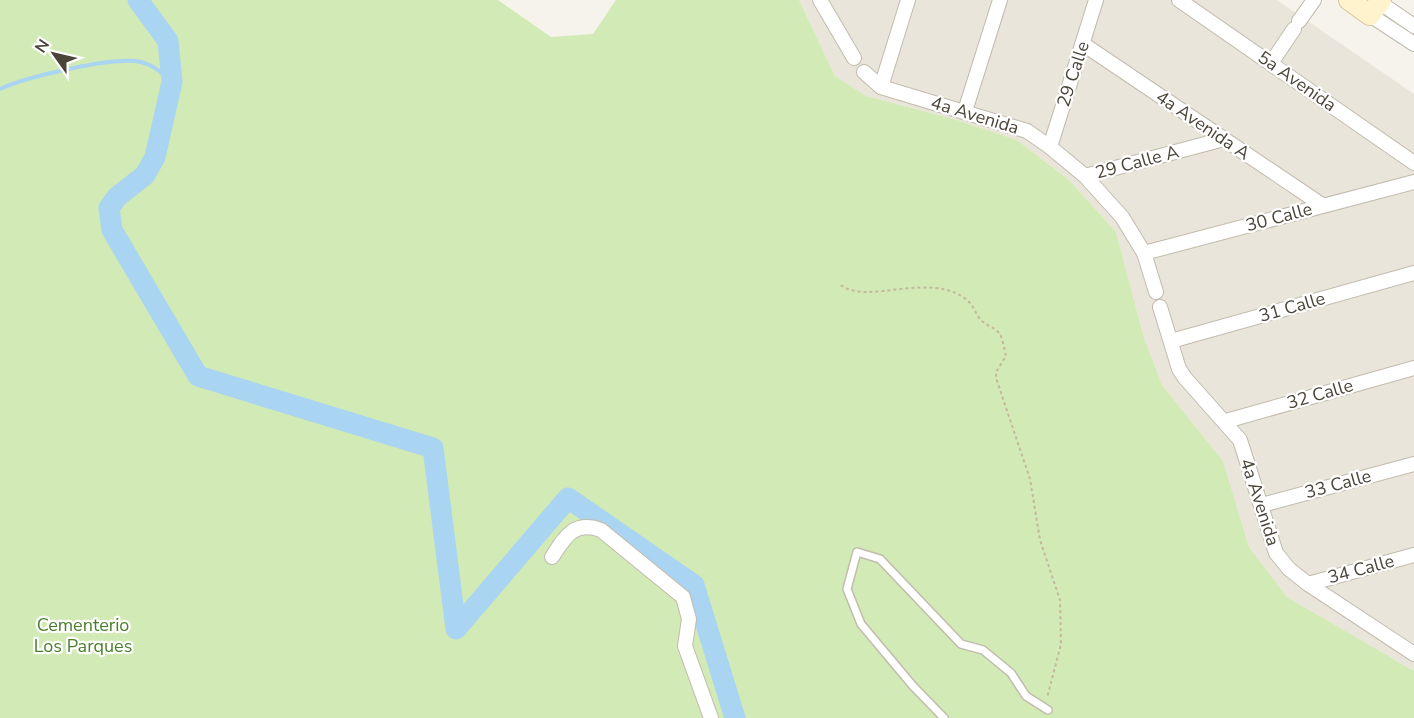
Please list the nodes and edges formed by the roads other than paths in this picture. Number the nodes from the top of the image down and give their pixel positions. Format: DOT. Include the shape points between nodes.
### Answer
graph roads {
  1 [pos="820,0"];
  2 [pos="908,0"];
  3 [pos="1000,0"];
  4 [pos="1096,0"];
  5 [pos="1179,0"];
  6 [pos="1314,0"];
  7 [pos="1367,3"];
  8 [pos="1414,26"];
  9 [pos="1083,44"];
  10 [pos="1414,44"];
  11 [pos="854,58"];
  12 [pos="1271,63"];
  13 [pos="864,72"];
  14 [pos="881,87"];
  15 [pos="965,111"];
  16 [pos="1224,139"];
  17 [pos="1050,147"];
  18 [pos="1414,163"];
  19 [pos="1085,176"];
  20 [pos="1414,182"];
  21 [pos="1322,205"];
  22 [pos="1144,253"];
  23 [pos="1414,273"];
  24 [pos="1156,292"];
  25 [pos="1160,307"];
  26 [pos="1171,341"];
  27 [pos="1414,368"];
  28 [pos="1226,421"];
  29 [pos="1414,464"];
  30 [pos="1262,505"];
  31 [pos="1414,555"];
  32 [pos="552,557"];
  33 [pos="1308,584"];
  34 [pos="1412,651"];
  35 [pos="1048,710"];
  36 [pos="711,718"];
  37 [pos="944,718"];
  1 -- 11 [label="street"];
  2 -- 14 [label="street"];
  3 -- 15 [label="street"];
  4 -- 9 [label="street, 29 Calle"];
  5 -- 12 [label="street, 5a Avenida"];
  6 -- 12 [label="street"];
  7 -- 8 [label="street"];
  7 -- 10 [label="street"];
  9 -- 16 [label="street, 4a Avenida A"];
  9 -- 17 [label="street, 29 Calle"];
  12 -- 18 [label="street, 5a Avenida"];
  13 -- 14 [label="street, 4a Avenida"];
  14 -- 15 [label="street, 4a Avenida"];
  15 -- 17 [label="street, 4a Avenida" via="1027,131"];
  16 -- 19 [label="street, 29 Calle A"];
  16 -- 21 [label="street, 4a Avenida A"];
  17 -- 19 [label="street, 4a Avenida"];
  19 -- 22 [label="street, 4a Avenida" via="1122,217"];
  20 -- 21 [label="street, 30 Calle"];
  21 -- 22 [label="street, 30 Calle"];
  22 -- 24 [label="street, 4a Avenida"];
  23 -- 26 [label="street, 31 Calle"];
  25 -- 26 [label="street, 4a Avenida"];
  26 -- 28 [label="street, 4a Avenida" via="1185,378"];
  27 -- 28 [label="street, 32 Calle"];
  28 -- 30 [label="street, 4a Avenida" via="1240,440"];
  29 -- 30 [label="street, 33 Calle"];
  30 -- 33 [label="street, 4a Avenida" via="1276,553"];
  31 -- 33 [label="street, 34 Calle"];
  32 -- 36 [label="street" via="566,536 577,528 590,526 601,530 682,597 689,620 685,646"];
  33 -- 34 [label="street, 4a Avenida"];
  35 -- 37 [label="lane" via="1026,696 1011,673 983,650 961,644 880,559 857,552 847,589 861,624"];
}
